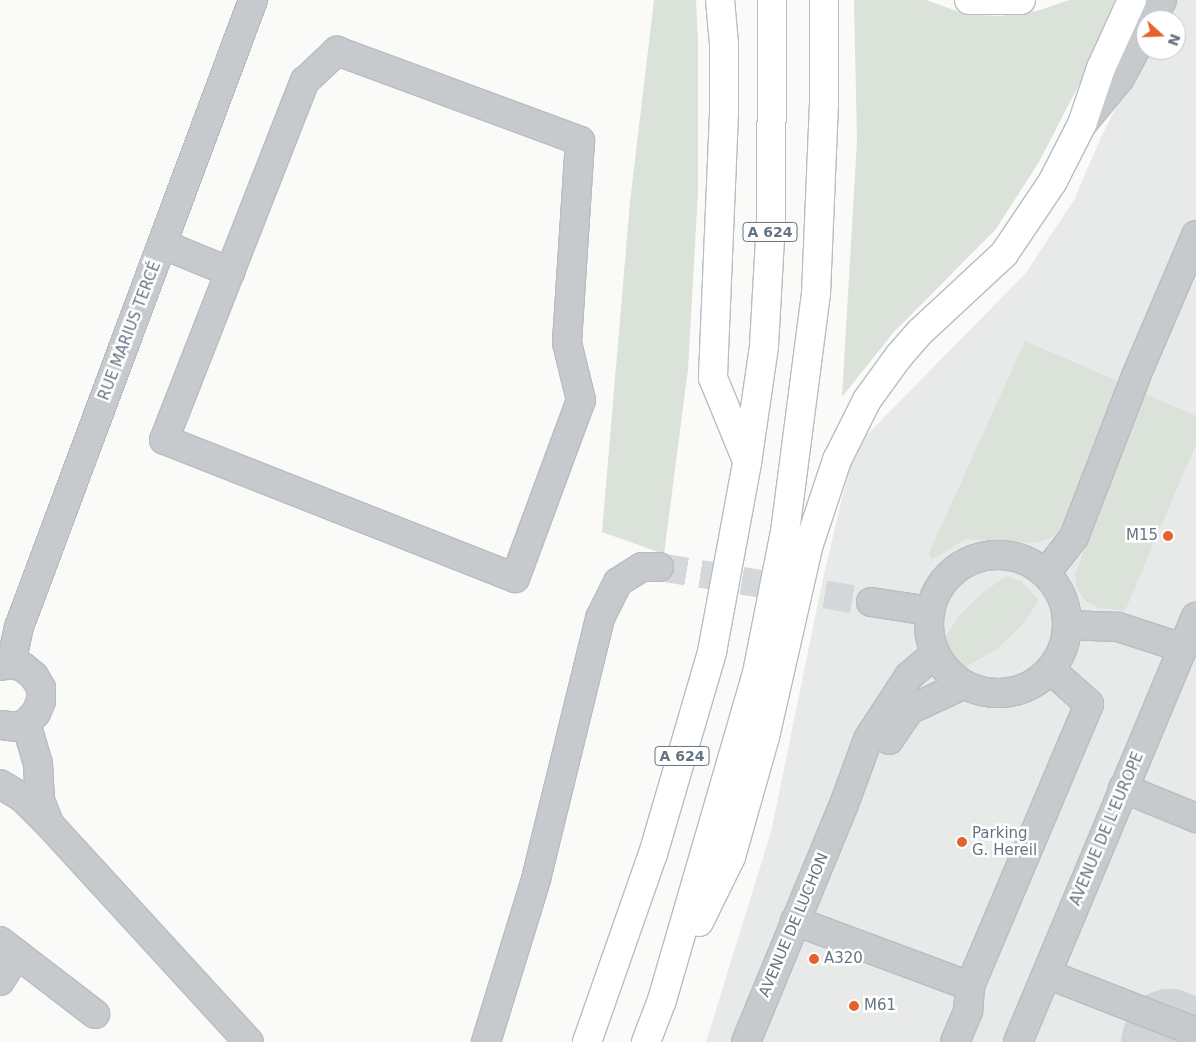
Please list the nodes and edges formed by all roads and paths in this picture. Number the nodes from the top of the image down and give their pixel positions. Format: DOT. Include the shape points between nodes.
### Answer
graph roads {
  1 [pos="253,0"];
  2 [pos="720,0"];
  3 [pos="772,0"];
  4 [pos="824,0"];
  5 [pos="969,0"];
  6 [pos="1020,0"];
  7 [pos="1132,0"];
  8 [pos="1136,48"];
  9 [pos="1082,124"];
  10 [pos="1196,235"];
  11 [pos="162,244"];
  12 [pos="230,272"];
  13 [pos="747,463"];
  14 [pos="659,567"];
  15 [pos="1046,573"];
  16 [pos="871,602"];
  17 [pos="930,611"];
  18 [pos="1196,617"];
  19 [pos="1068,625"];
  20 [pos="1183,648"];
  21 [pos="935,654"];
  22 [pos="5,665"];
  23 [pos="1051,670"];
  24 [pos="964,685"];
  25 [pos="13,724"];
  26 [pos="0,784"];
  27 [pos="1124,788"];
  28 [pos="843,808"];
  29 [pos="1196,818"];
  30 [pos="49,824"];
  31 [pos="795,921"];
  32 [pos="9,947"];
  33 [pos="1046,974"];
  34 [pos="0,981"];
  35 [pos="970,986"];
  36 [pos="662,1000"];
  37 [pos="95,1014"];
  38 [pos="1196,1032"];
  39 [pos="249,1042"];
  40 [pos="486,1042"];
  41 [pos="587,1042"];
  42 [pos="646,1042"];
  43 [pos="746,1042"];
  44 [pos="955,1042"];
  45 [pos="1018,1042"];
  1 -- 11 [label="street, RUE MARIUS TERCÉ"];
  2 -- 13 [label="main road" via="724,114 713,378"];
  3 -- 13 [label="main road, A 624" via="769,249 764,346"];
  4 -- 36 [label="main road, A 624" via="824,104 816,294 796,462 757,673"];
  5 -- 6 [label="main road"];
  7 -- 9 [label="main road" via="1101,68"];
  8 -- 9 [label="street" via="1120,78"];
  9 -- 36 [label="main road" via="1053,181 1004,254 920,332 899,356 867,400 837,460 810,544 765,738 731,857"];
  10 -- 15 [label="street" via="1136,376 1074,537"];
  11 -- 12 [label="street"];
  11 -- 22 [label="street, RUE MARIUS TERCÉ"];
  12 -- 12 [label="street" via="164,440 515,578 581,400 567,343 580,141 337,51 304,81"];
  13 -- 41 [label="main road, A 624" via="712,652 653,854"];
  14 -- 40 [label="street" via="642,567 618,582 600,618 536,879"];
  15 -- 17 [label="street" via="1019,558 995,554 972,560 955,569 942,583"];
  15 -- 19 [label="street" via="1065,605"];
  16 -- 17 [label="street"];
  17 -- 21 [label="street" via="929,633"];
  18 -- 20 [label="street, AVENUE DE L'EUROPE"];
  19 -- 20 [label="street" via="1118,627"];
  19 -- 23 [label="street" via="1065,643"];
  20 -- 27 [label="street, AVENUE DE L'EUROPE"];
  21 -- 24 [label="street" via="947,672"];
  21 -- 28 [label="street" via="909,676 868,739"];
  22 -- 25 [label="street, RUE MARIUS TERCÉ" via="24,667 40,688 41,701 36,713"];
  23 -- 24 [label="street" via="1039,681 1010,693 979,691"];
  23 -- 35 [label="street" via="1089,704"];
  24 -- 28 [label="street" via="909,710"];
  25 -- 30 [label="street" via="38,764 40,800"];
  26 -- 30 [label="street" via="22,797"];
  27 -- 29 [label="street"];
  27 -- 33 [label="street, AVENUE DE L'EUROPE"];
  28 -- 31 [label="street, AVENUE DE LUCHON"];
  30 -- 39 [label="street"];
  31 -- 35 [label="street"];
  31 -- 43 [label="street, AVENUE DE LUCHON"];
  32 -- 34 [label="street"];
  32 -- 37 [label="street"];
  33 -- 38 [label="street"];
  33 -- 45 [label="street, AVENUE DE L'EUROPE"];
  35 -- 44 [label="street" via="968,1011"];
  36 -- 42 [label="main road, A 624"];
}
